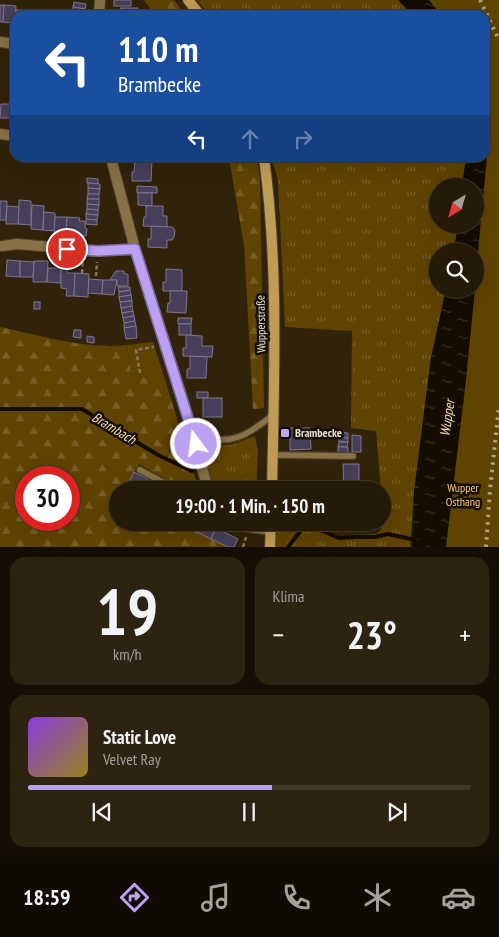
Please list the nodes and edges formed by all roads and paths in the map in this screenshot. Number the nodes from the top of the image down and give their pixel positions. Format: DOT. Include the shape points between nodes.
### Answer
graph roads {
  1 [pos="188,0"];
  2 [pos="196,10"];
  3 [pos="112,162"];
  4 [pos="264,162"];
  5 [pos="2,246"];
  6 [pos="135,249"];
  7 [pos="98,251"];
  8 [pos="96,276"];
  9 [pos="166,345"];
  10 [pos="140,373"];
  11 [pos="273,415"];
  12 [pos="192,429"];
  13 [pos="272,455"];
  14 [pos="354,456"];
  15 [pos="140,470"];
  16 [pos="161,481"];
  17 [pos="206,481"];
  18 [pos="272,481"];
  19 [pos="271,531"];
  20 [pos="270,547"];
  1 -- 2 [label="main road"];
  3 -- 6 [label="street"];
  4 -- 11 [label="main road, Wupperstraße" via="272,229"];
  5 -- 7 [label="street" via="17,244"];
  6 -- 7 [label="street"];
  6 -- 9 [label="street"];
  7 -- 8 [label="path"];
  9 -- 10 [label="path" via="136,350"];
  9 -- 12 [label="street"];
  11 -- 12 [label="lane" via="243,436 230,440 216,439"];
  11 -- 13 [label="main road, Wupperstraße"];
  12 -- 17 [label="street"];
  13 -- 14 [label="lane"];
  13 -- 18 [label="main road, Wupperstraße"];
  15 -- 16 [label="lane"];
  19 -- 20 [label="main road"];
}
